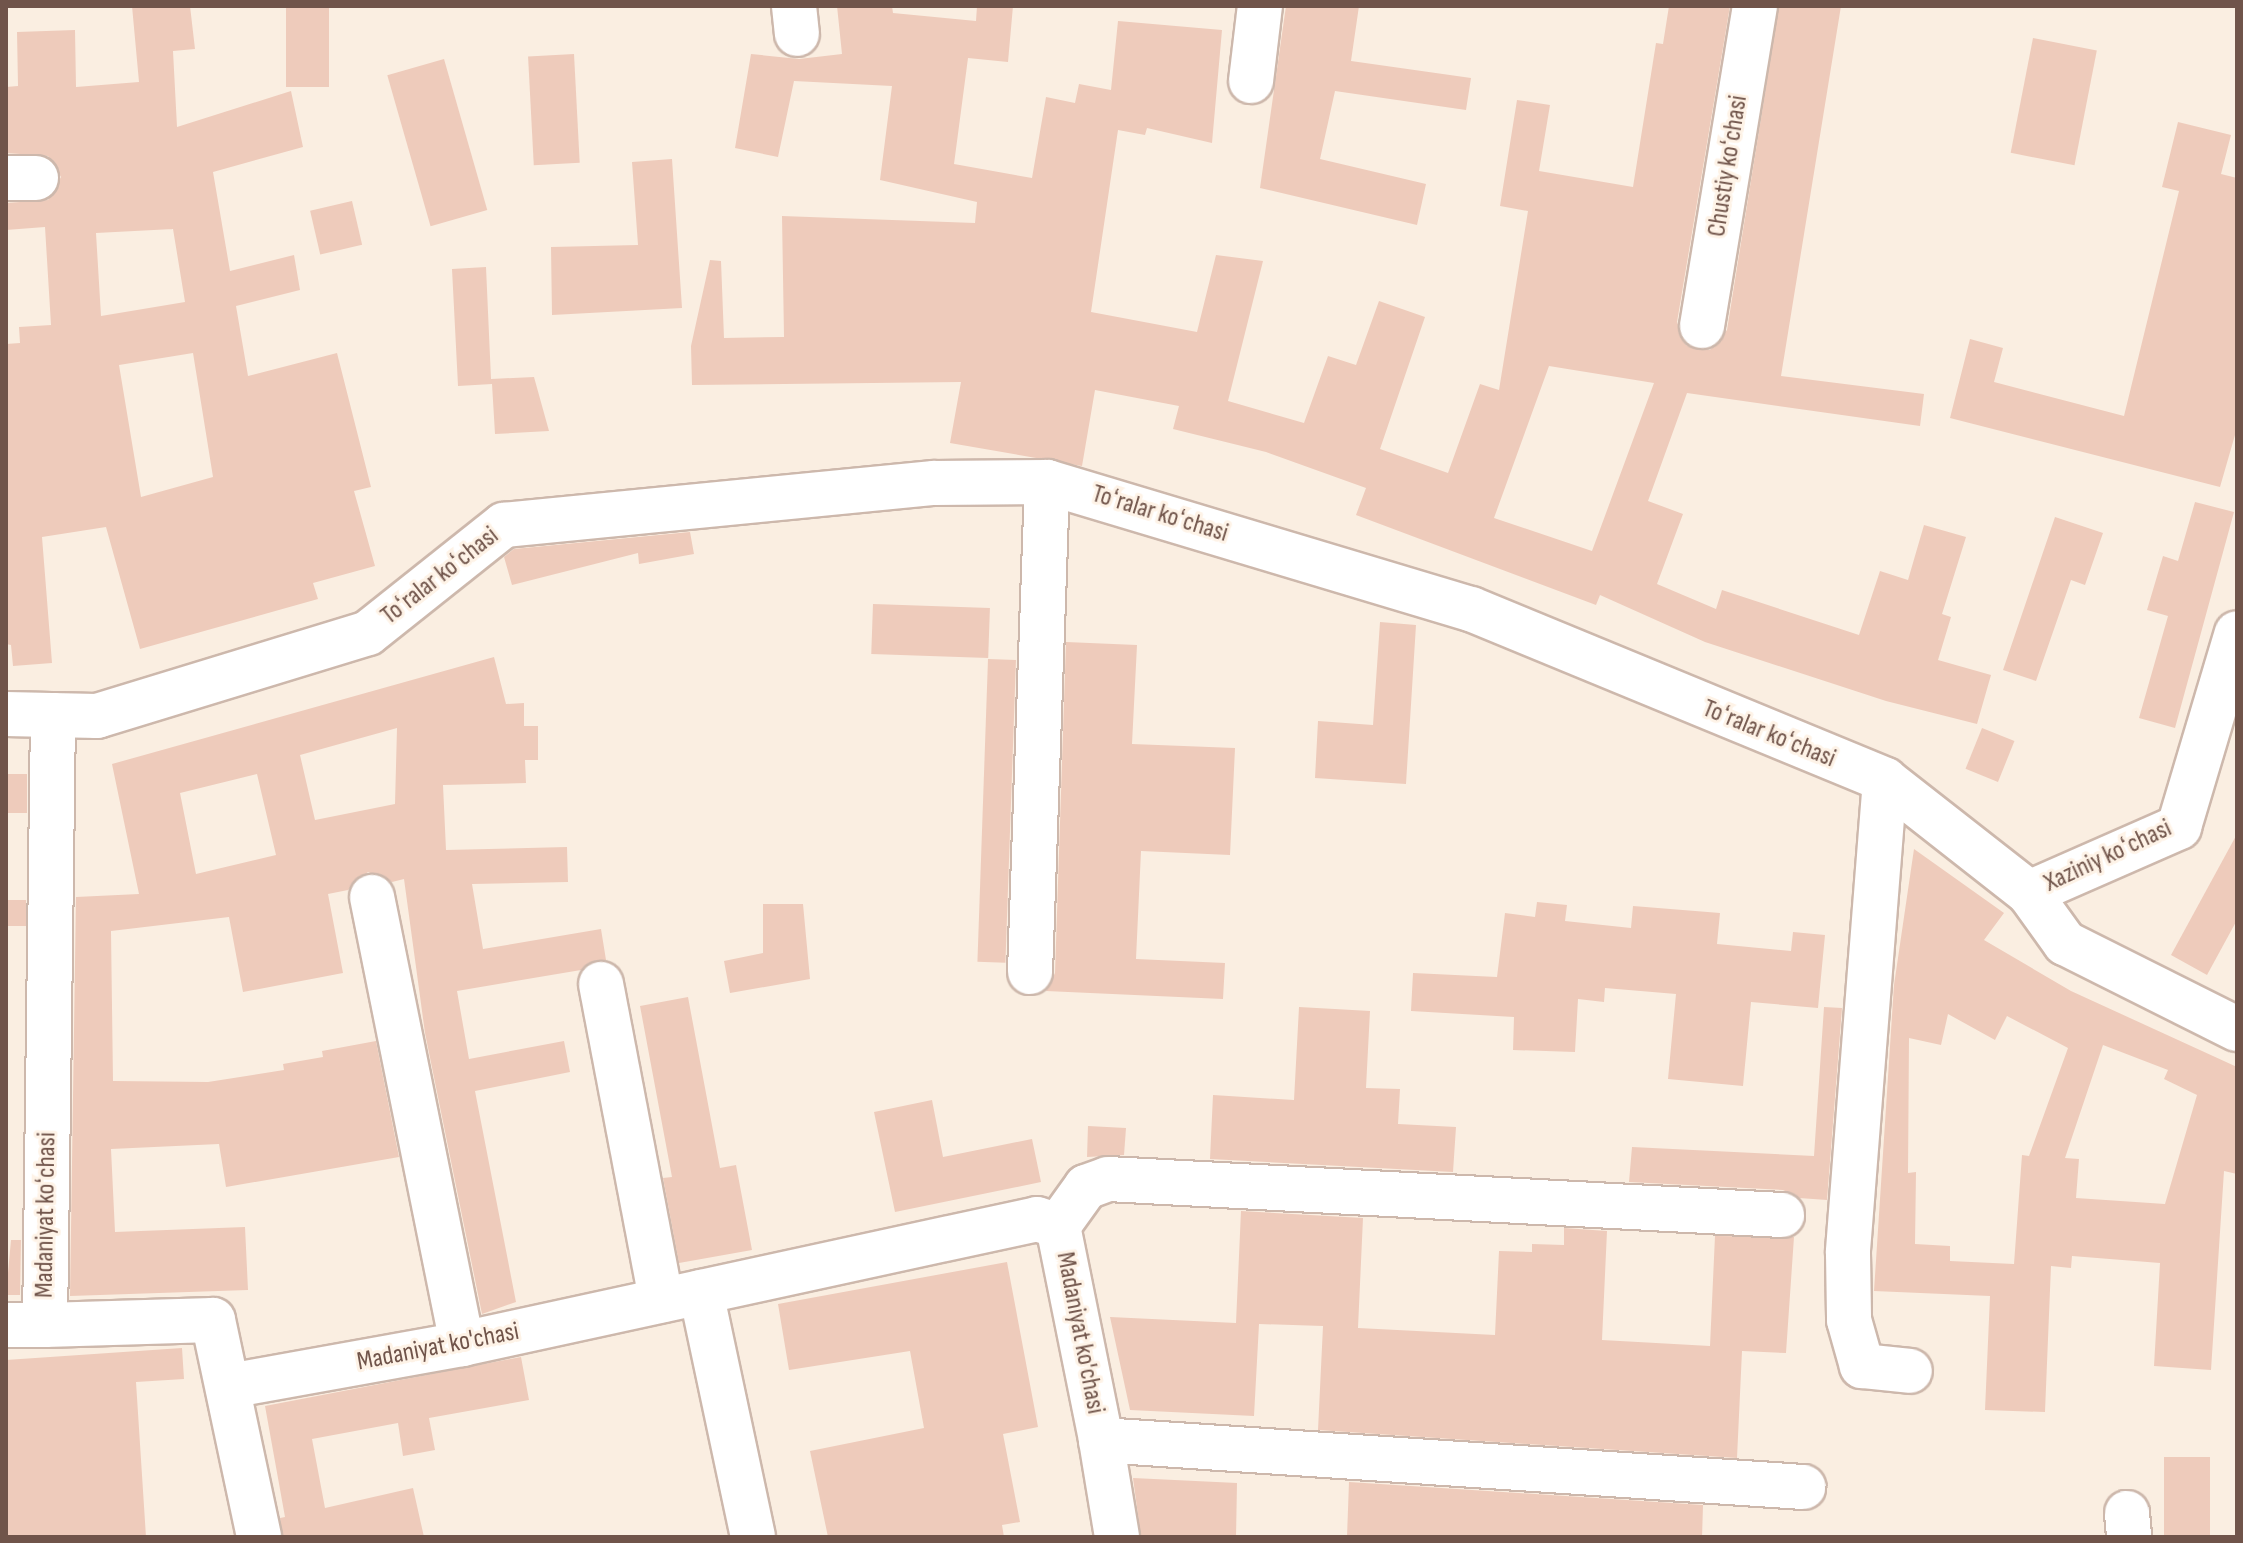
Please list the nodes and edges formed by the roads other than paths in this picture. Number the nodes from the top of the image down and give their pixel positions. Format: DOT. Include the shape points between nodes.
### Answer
graph roads {
  1 [pos="1260,6"];
  2 [pos="1755,6"];
  3 [pos="1251,81"];
  4 [pos="1702,326"];
  5 [pos="1047,482"];
  6 [pos="2237,633"];
  7 [pos="6,714"];
  8 [pos="53,715"];
  9 [pos="1885,780"];
  10 [pos="2029,893"];
  11 [pos="372,897"];
  12 [pos="1030,972"];
  13 [pos="601,984"];
  14 [pos="2237,1029"];
  15 [pos="1782,1215"];
  16 [pos="1058,1226"];
  17 [pos="681,1296"];
  18 [pos="25,1325"];
  19 [pos="462,1344"];
  20 [pos="1910,1371"];
  21 [pos="229,1386"];
  22 [pos="1101,1440"];
  23 [pos="1803,1487"];
  24 [pos="259,1537"];
  25 [pos="753,1537"];
  26 [pos="1117,1537"];
  1 -- 3 [label="street"];
  2 -- 4 [label="street, Chustiy koʻchasi"];
  5 -- 8 [label="street, Toʻralar koʻchasi" via="934,483 504,525 368,633 97,716"];
  5 -- 9 [label="street, Toʻralar koʻchasi" via="1471,609"];
  5 -- 12 [label="street"];
  6 -- 10 [label="street, Xaziniy koʻchasi" via="2179,827"];
  7 -- 8 [label="street, Toʻralar koʻchasi"];
  8 -- 18 [label="street, Madaniyat koʻchasi"];
  9 -- 10 [label="street, Toʻralar koʻchasi"];
  9 -- 20 [label="street" via="1849,1238 1849,1320 1862,1366"];
  10 -- 14 [label="street, Toʻralar koʻchasi" via="2065,943"];
  11 -- 19 [label="street"];
  13 -- 17 [label="street"];
  15 -- 16 [label="street" via="1108,1179 1086,1187"];
  16 -- 17 [label="street, Madaniyat ko'chasi" via="1037,1219"];
  16 -- 22 [label="street, Madaniyat ko'chasi"];
  17 -- 19 [label="street, Madaniyat ko'chasi"];
  17 -- 25 [label="street"];
  18 -- 21 [label="street, Madaniyat koʻchasi" via="213,1320"];
  19 -- 21 [label="street, Madaniyat ko'chasi"];
  21 -- 24 [label="street, Madaniyat koʻchasi"];
  22 -- 23 [label="street, Madaniyat ko'chasi"];
  22 -- 26 [label="street"];
}
